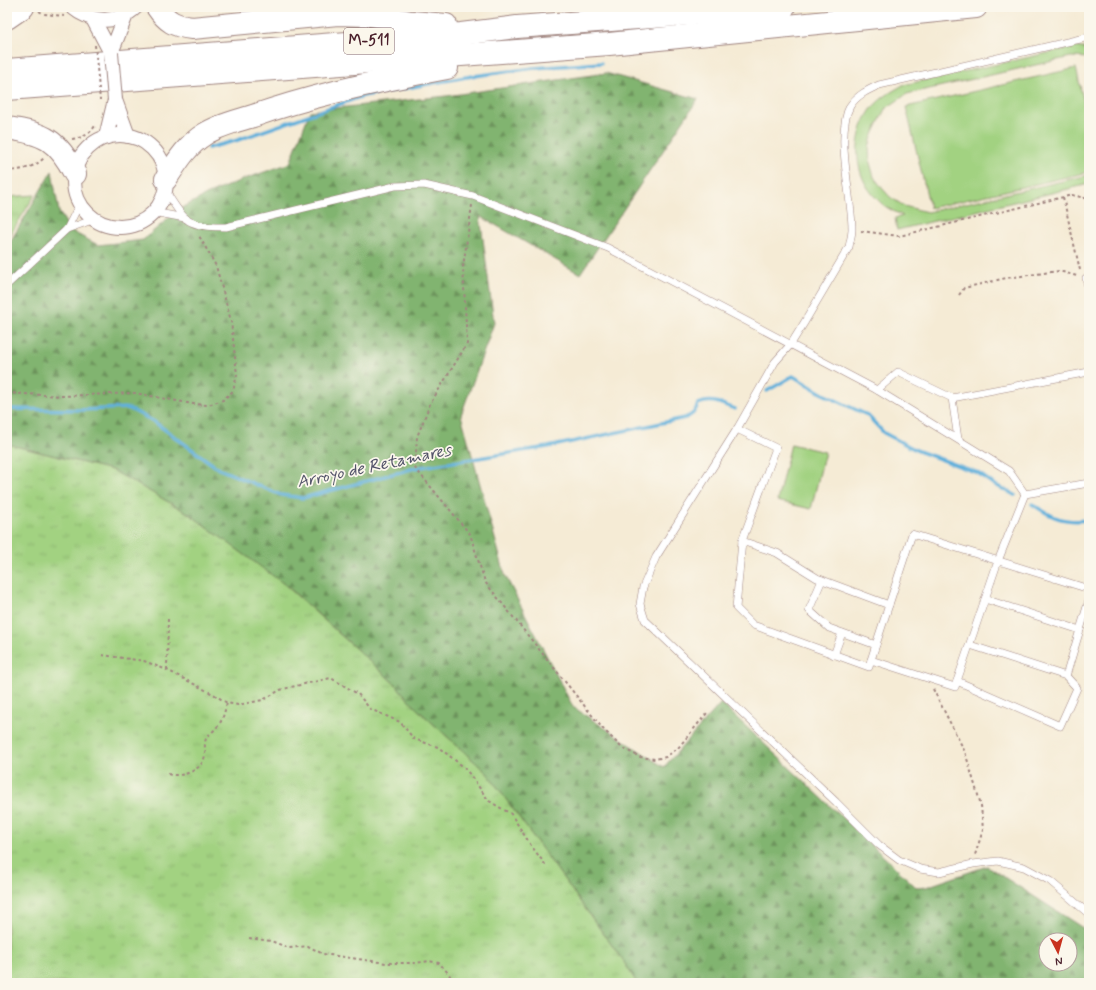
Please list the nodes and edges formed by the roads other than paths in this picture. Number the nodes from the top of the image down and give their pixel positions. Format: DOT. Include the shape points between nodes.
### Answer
graph roads {
  1 [pos="23,7"];
  2 [pos="72,7"];
  3 [pos="157,7"];
  4 [pos="784,7"];
  5 [pos="976,7"];
  6 [pos="131,11"];
  7 [pos="7,18"];
  8 [pos="93,19"];
  9 [pos="517,27"];
  10 [pos="1089,36"];
  11 [pos="609,44"];
  12 [pos="111,53"];
  13 [pos="7,70"];
  14 [pos="7,89"];
  15 [pos="115,100"];
  16 [pos="7,128"];
  17 [pos="128,136"];
  18 [pos="106,137"];
  19 [pos="75,174"];
  20 [pos="166,185"];
  21 [pos="80,204"];
  22 [pos="153,212"];
  23 [pos="95,219"];
  24 [pos="188,220"];
  25 [pos="67,229"];
  26 [pos="1088,277"];
  27 [pos="7,285"];
  28 [pos="1089,290"];
  29 [pos="791,344"];
  30 [pos="1089,372"];
  31 [pos="877,390"];
  32 [pos="952,398"];
  33 [pos="737,429"];
  34 [pos="958,439"];
  35 [pos="1089,483"];
  36 [pos="1025,494"];
  37 [pos="742,541"];
  38 [pos="998,561"];
  39 [pos="822,580"];
  40 [pos="1089,589"];
  41 [pos="985,599"];
  42 [pos="1089,600"];
  43 [pos="889,605"];
  44 [pos="1080,630"];
  45 [pos="842,633"];
  46 [pos="970,644"];
  47 [pos="876,645"];
  48 [pos="834,655"];
  49 [pos="871,660"];
  50 [pos="1066,676"];
  51 [pos="957,681"];
  52 [pos="1089,914"];
  1 -- 7 [label="highway"];
  2 -- 8 [label="street" via="80,14"];
  3 -- 9 [label="highway" via="174,24 192,28 338,14 370,15 443,25 471,23"];
  4 -- 9 [label="highway, M-511"];
  5 -- 11 [label="highway, M-511"];
  6 -- 8 [label="street" via="115,18"];
  6 -- 12 [label="street"];
  8 -- 12 [label="street"];
  9 -- 13 [label="highway, M-511" via="461,34"];
  10 -- 29 [label="lane" via="879,85 862,93 850,107 845,126 852,230 849,247"];
  11 -- 14 [label="highway, M-511"];
  11 -- 20 [label="highway" via="451,67 286,105 212,129 182,154"];
  12 -- 15 [label="street, bridge"];
  15 -- 17 [label="street"];
  15 -- 18 [label="street"];
  16 -- 19 [label="highway" via="35,134 51,141 65,156"];
  17 -- 18 [label="street"];
  17 -- 20 [label="street" via="147,144 155,151 164,169"];
  18 -- 19 [label="street" via="85,151 78,162"];
  19 -- 21 [label="street" via="75,189"];
  20 -- 22 [label="street" via="162,198"];
  20 -- 24 [label="lane"];
  21 -- 23 [label="street"];
  21 -- 25 [label="lane"];
  22 -- 23 [label="street" via="136,224 125,226 104,224"];
  22 -- 24 [label="lane"];
  23 -- 25 [label="lane"];
  24 -- 29 [label="lane" via="203,226 226,227 395,186 424,185 474,196 608,248"];
  25 -- 27 [label="lane"];
  26 -- 28 [label="lane"];
  29 -- 31 [label="lane"];
  29 -- 33 [label="lane" via="776,362"];
  30 -- 32 [label="lane"];
  31 -- 32 [label="lane" via="898,372"];
  31 -- 34 [label="lane"];
  32 -- 34 [label="lane"];
  33 -- 37 [label="lane" via="776,448"];
  33 -- 52 [label="lane" via="656,558 643,588 640,604 645,620 879,845 899,860 920,869 939,872 998,861 1024,866 1050,881"];
  34 -- 36 [label="lane" via="1009,471"];
  35 -- 36 [label="lane"];
  36 -- 38 [label="lane"];
  37 -- 39 [label="lane" via="777,553"];
  37 -- 48 [label="lane" via="736,608 752,625"];
  38 -- 40 [label="lane"];
  38 -- 41 [label="lane"];
  38 -- 43 [label="lane" via="912,534"];
  39 -- 43 [label="lane"];
  39 -- 45 [label="lane" via="809,610 829,628"];
  41 -- 44 [label="lane"];
  41 -- 46 [label="lane"];
  42 -- 44 [label="lane"];
  43 -- 47 [label="lane"];
  44 -- 50 [label="lane"];
  45 -- 47 [label="lane"];
  45 -- 48 [label="lane"];
  46 -- 50 [label="lane"];
  46 -- 51 [label="lane"];
  47 -- 49 [label="lane"];
  48 -- 49 [label="lane" via="869,667"];
  49 -- 51 [label="lane" via="955,687"];
  50 -- 51 [label="lane" via="1077,688 1060,726"];
}
